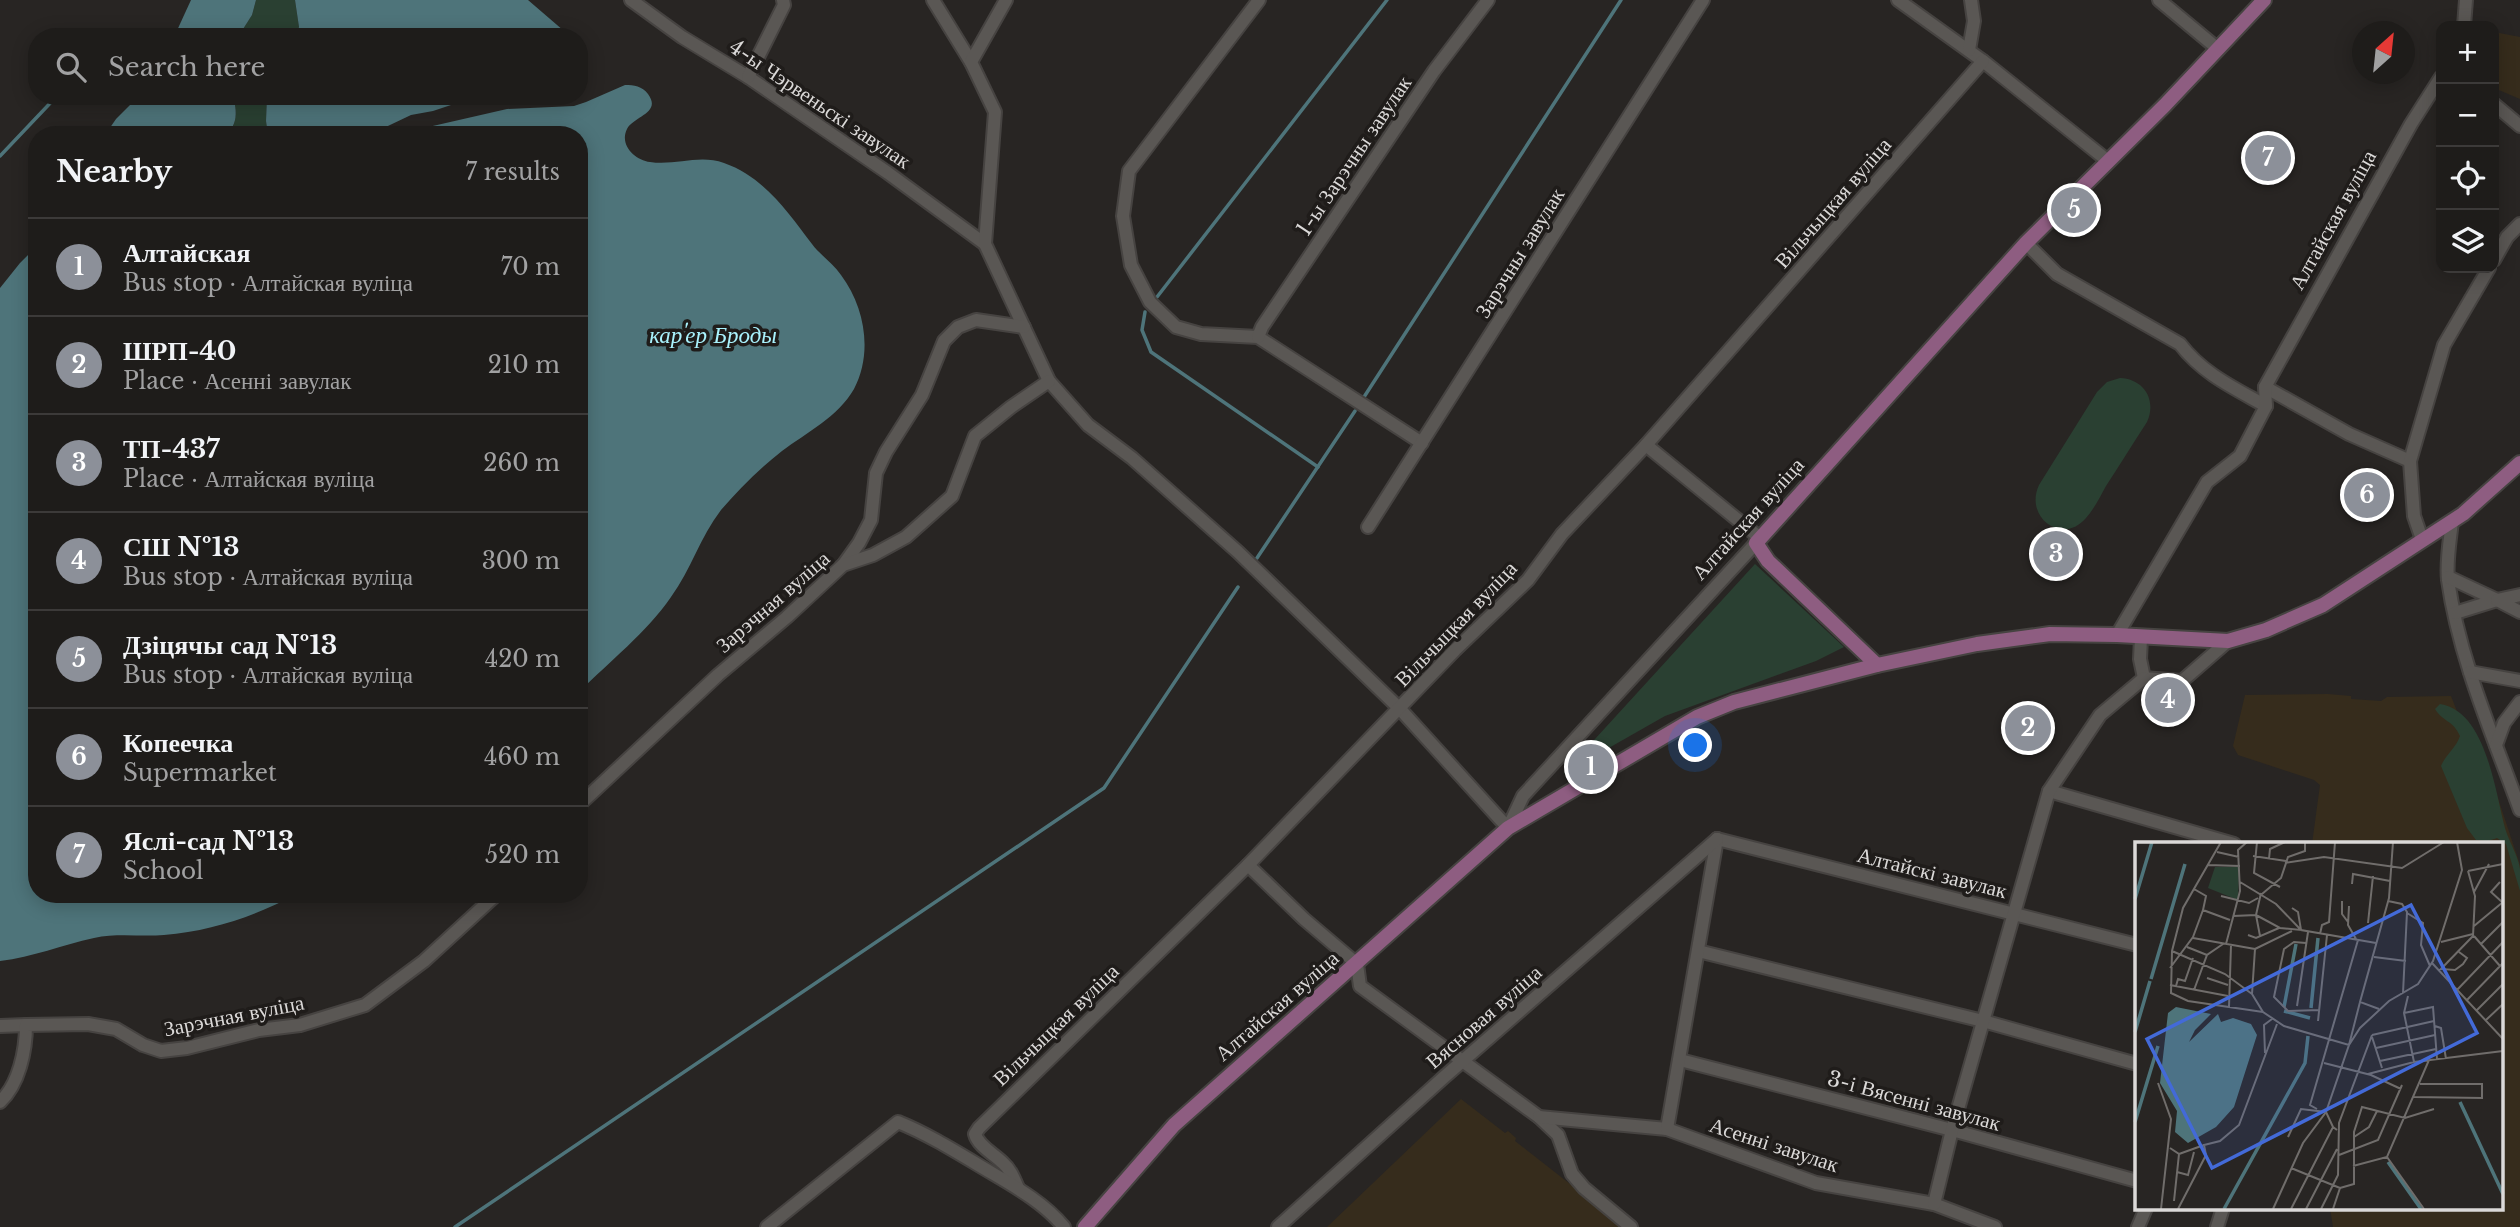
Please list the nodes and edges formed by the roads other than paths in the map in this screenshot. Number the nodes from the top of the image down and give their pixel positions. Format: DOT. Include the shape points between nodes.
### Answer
graph roads {
  1 [pos="631,0"];
  2 [pos="783,0"];
  3 [pos="933,0"];
  4 [pos="1006,0"];
  5 [pos="1259,0"];
  6 [pos="1488,0"];
  7 [pos="1703,0"];
  8 [pos="1898,0"];
  9 [pos="1971,0"];
  10 [pos="2159,0"];
  11 [pos="2264,0"];
  12 [pos="2466,0"];
  13 [pos="2464,21"];
  14 [pos="2218,49"];
  15 [pos="1969,50"];
  16 [pos="1983,61"];
  17 [pos="971,62"];
  18 [pos="748,77"];
  19 [pos="2436,84"];
  20 [pos="2499,108"];
  21 [pos="2520,126"];
  22 [pos="2108,161"];
  23 [pos="2520,224"];
  24 [pos="2026,243"];
  25 [pos="985,244"];
  26 [pos="2499,251"];
  27 [pos="2486,273"];
  28 [pos="1024,327"];
  29 [pos="2186,332"];
  30 [pos="1258,337"];
  31 [pos="2180,344"];
  32 [pos="1049,381"];
  33 [pos="2264,387"];
  34 [pos="2266,406"];
  35 [pos="1422,443"];
  36 [pos="1646,445"];
  37 [pos="2410,461"];
  38 [pos="2520,463"];
  39 [pos="2452,521"];
  40 [pos="1368,527"];
  41 [pos="2422,539"];
  42 [pos="1758,540"];
  43 [pos="843,565"];
  44 [pos="2448,577"];
  45 [pos="2520,594"];
  46 [pos="2497,600"];
  47 [pos="2520,612"];
  48 [pos="2455,613"];
  49 [pos="2117,635"];
  50 [pos="2141,638"];
  51 [pos="2228,641"];
  52 [pos="1877,665"];
  53 [pos="2470,672"];
  54 [pos="2144,678"];
  55 [pos="2520,681"];
  56 [pos="2520,702"];
  57 [pos="1400,709"];
  58 [pos="2496,746"];
  59 [pos="2049,790"];
  60 [pos="588,797"];
  61 [pos="2520,810"];
  62 [pos="1508,828"];
  63 [pos="1717,839"];
  64 [pos="2227,842"];
  65 [pos="1248,865"];
  66 [pos="486,903"];
  67 [pos="2012,914"];
  68 [pos="2135,945"];
  69 [pos="1698,951"];
  70 [pos="1357,964"];
  71 [pos="1983,1021"];
  72 [pos="26,1025"];
  73 [pos="0,1026"];
  74 [pos="1680,1060"];
  75 [pos="1462,1062"];
  76 [pos="2135,1063"];
  77 [pos="0,1102"];
  78 [pos="1539,1116"];
  79 [pos="1667,1129"];
  80 [pos="1952,1129"];
  81 [pos="2135,1180"];
  82 [pos="1018,1188"];
  83 [pos="1934,1205"];
  84 [pos="2145,1210"];
  85 [pos="2222,1210"];
  86 [pos="767,1227"];
  87 [pos="1064,1227"];
  88 [pos="1085,1227"];
  89 [pos="1278,1227"];
  90 [pos="1631,1227"];
  91 [pos="1995,1227"];
  92 [pos="2138,1227"];
  93 [pos="2217,1227"];
  1 -- 18 [label="street, 4-ы Чэрвеньскі завулак"];
  2 -- 18 [label="street"];
  3 -- 17 [label="street"];
  4 -- 17 [label="street"];
  5 -- 30 [label="street" via="1129,171 1123,216 1131,265 1150,302 1176,327 1201,334"];
  6 -- 30 [label="street, 1-ы Зарэчны завулак" via="1434,71"];
  7 -- 35 [label="street, Зарэчны завулак"];
  8 -- 15 [label="street"];
  9 -- 15 [label="street" via="1974,21"];
  10 -- 14 [label="street"];
  11 -- 14 [label="main road, Алтайская вуліца"];
  12 -- 13 [label="street"];
  14 -- 22 [label="main road, Алтайская вуліца"];
  15 -- 16 [label="street"];
  16 -- 22 [label="street"];
  16 -- 36 [label="street, Вільчыцкая вуліца"];
  17 -- 25 [label="street" via="995,112"];
  18 -- 25 [label="street, 4-ы Чэрвеньскі завулак"];
  19 -- 33 [label="street, Алтайская вуліца"];
  20 -- 21 [label="street"];
  22 -- 24 [label="main road, Алтайская вуліца"];
  23 -- 26 [label="street"];
  24 -- 31 [label="street" via="2057,274"];
  24 -- 42 [label="main road, Алтайская вуліца"];
  25 -- 28 [label="street"];
  27 -- 37 [label="street" via="2444,345"];
  28 -- 32 [label="street"];
  28 -- 43 [label="street" via="976,320 958,327 944,341 922,395 876,473 870,520"];
  29 -- 31 [label="street"];
  30 -- 35 [label="street"];
  31 -- 34 [label="street" via="2211,375"];
  32 -- 43 [label="street, Зарэчная вуліца" via="975,436 952,496 906,537"];
  32 -- 57 [label="street" via="1088,425 1238,552"];
  33 -- 34 [label="street"];
  33 -- 37 [label="street"];
  34 -- 49 [label="street" via="2240,456 2207,482"];
  35 -- 40 [label="street, Зарэчны завулак"];
  36 -- 42 [label="street"];
  36 -- 57 [label="street, Вільчыцкая вуліца" via="1562,534 1528,580"];
  37 -- 41 [label="street" via="2414,516"];
  38 -- 39 [label="main road, Алтайская вуліца"];
  39 -- 41 [label="main road, Алтайская вуліца"];
  39 -- 44 [label="street"];
  41 -- 51 [label="main road, Алтайская вуліца" via="2323,605"];
  42 -- 52 [label="main road" via="1768,561"];
  42 -- 62 [label="street, Алтайская вуліца" via="1523,796"];
  43 -- 60 [label="street, Зарэчная вуліца"];
  44 -- 46 [label="street"];
  44 -- 48 [label="street"];
  45 -- 46 [label="street"];
  46 -- 47 [label="street"];
  46 -- 48 [label="street"];
  48 -- 53 [label="street"];
  49 -- 50 [label="main road, Алтайская вуліца"];
  49 -- 52 [label="main road, Алтайская вуліца" via="2050,634"];
  50 -- 51 [label="main road, Алтайская вуліца"];
  50 -- 54 [label="street"];
  51 -- 54 [label="street" via="2182,681"];
  52 -- 62 [label="main road, Алтайская вуліца" via="1734,702 1697,717"];
  53 -- 55 [label="street"];
  53 -- 58 [label="street"];
  54 -- 59 [label="street" via="2100,715"];
  56 -- 58 [label="street" via="2504,723"];
  57 -- 62 [label="street"];
  57 -- 65 [label="street, Вільчыцкая вуліца"];
  58 -- 61 [label="street"];
  59 -- 64 [label="street"];
  59 -- 67 [label="street"];
  62 -- 70 [label="main road, Алтайская вуліца"];
  63 -- 67 [label="street, Алтайскі завулак"];
  63 -- 69 [label="street"];
  63 -- 75 [label="street, Вясновая вуліца"];
  65 -- 70 [label="street"];
  65 -- 82 [label="street, Вільчыцкая вуліца" via="979,1128 976,1140 1005,1164"];
  66 -- 72 [label="street, Зарэчная вуліца" via="424,961 365,1005 300,1025 161,1051 116,1029 88,1024"];
  67 -- 68 [label="street, Алтайскі завулак"];
  67 -- 71 [label="street"];
  69 -- 71 [label="street"];
  69 -- 74 [label="street"];
  70 -- 75 [label="street" via="1360,986"];
  70 -- 88 [label="main road, Алтайская вуліца" via="1174,1125"];
  71 -- 76 [label="street"];
  71 -- 80 [label="street"];
  72 -- 73 [label="street, Зарэчная вуліца"];
  72 -- 77 [label="street" via="26,1046 9,1094"];
  74 -- 79 [label="street"];
  74 -- 80 [label="street, 3-і Вясенні завулак"];
  75 -- 78 [label="street"];
  75 -- 89 [label="street, Вясновая вуліца"];
  78 -- 79 [label="street, Асенні завулак"];
  78 -- 90 [label="street" via="1558,1135 1572,1174"];
  79 -- 83 [label="street, Асенні завулак" via="1816,1183"];
  80 -- 81 [label="street, 3-і Вясенні завулак"];
  80 -- 83 [label="street"];
  82 -- 86 [label="street" via="898,1122"];
  82 -- 87 [label="street"];
  83 -- 91 [label="street, Асенні завулак"];
  84 -- 92 [label="street"];
  85 -- 93 [label="street"];
}
